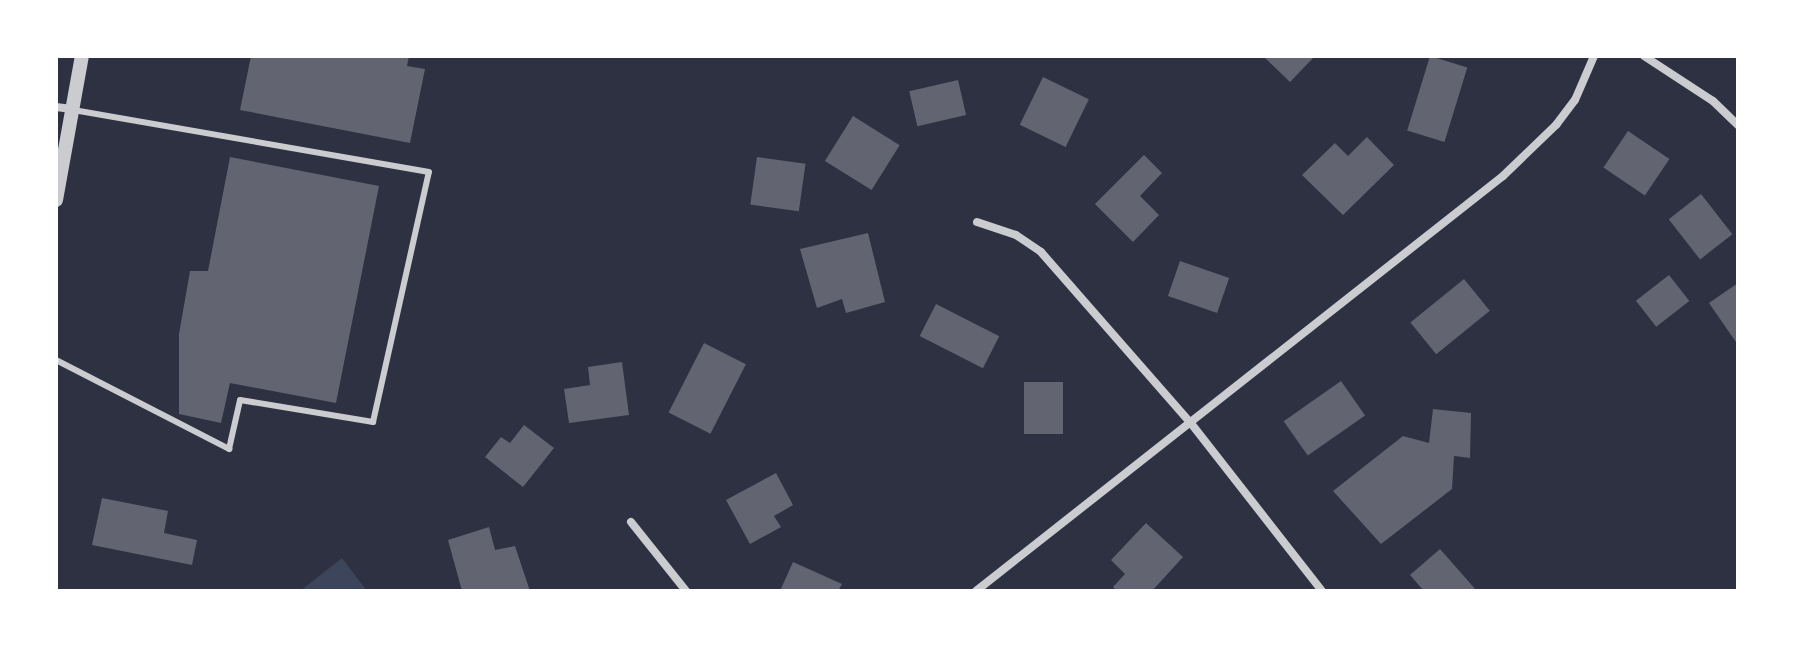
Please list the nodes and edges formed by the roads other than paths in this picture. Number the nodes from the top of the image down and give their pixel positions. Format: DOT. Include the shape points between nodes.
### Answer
graph roads {
  1 [pos="82,56"];
  2 [pos="1594,56"];
  3 [pos="1644,56"];
  4 [pos="56,107"];
  5 [pos="72,109"];
  6 [pos="1738,125"];
  7 [pos="56,200"];
  8 [pos="977,222"];
  9 [pos="56,360"];
  10 [pos="1190,422"];
  11 [pos="631,522"];
  12 [pos="686,591"];
  13 [pos="976,591"];
  14 [pos="1322,591"];
  1 -- 5 [label="street"];
  2 -- 10 [label="street" via="1575,100 1503,176"];
  3 -- 6 [label="street" via="1713,101"];
  4 -- 5 [label="street"];
  5 -- 7 [label="street"];
  5 -- 9 [label="lane" via="429,172 373,422 240,400 229,449"];
  8 -- 10 [label="street" via="1016,235 1041,252"];
  10 -- 13 [label="street"];
  10 -- 14 [label="street"];
  11 -- 12 [label="street"];
}
